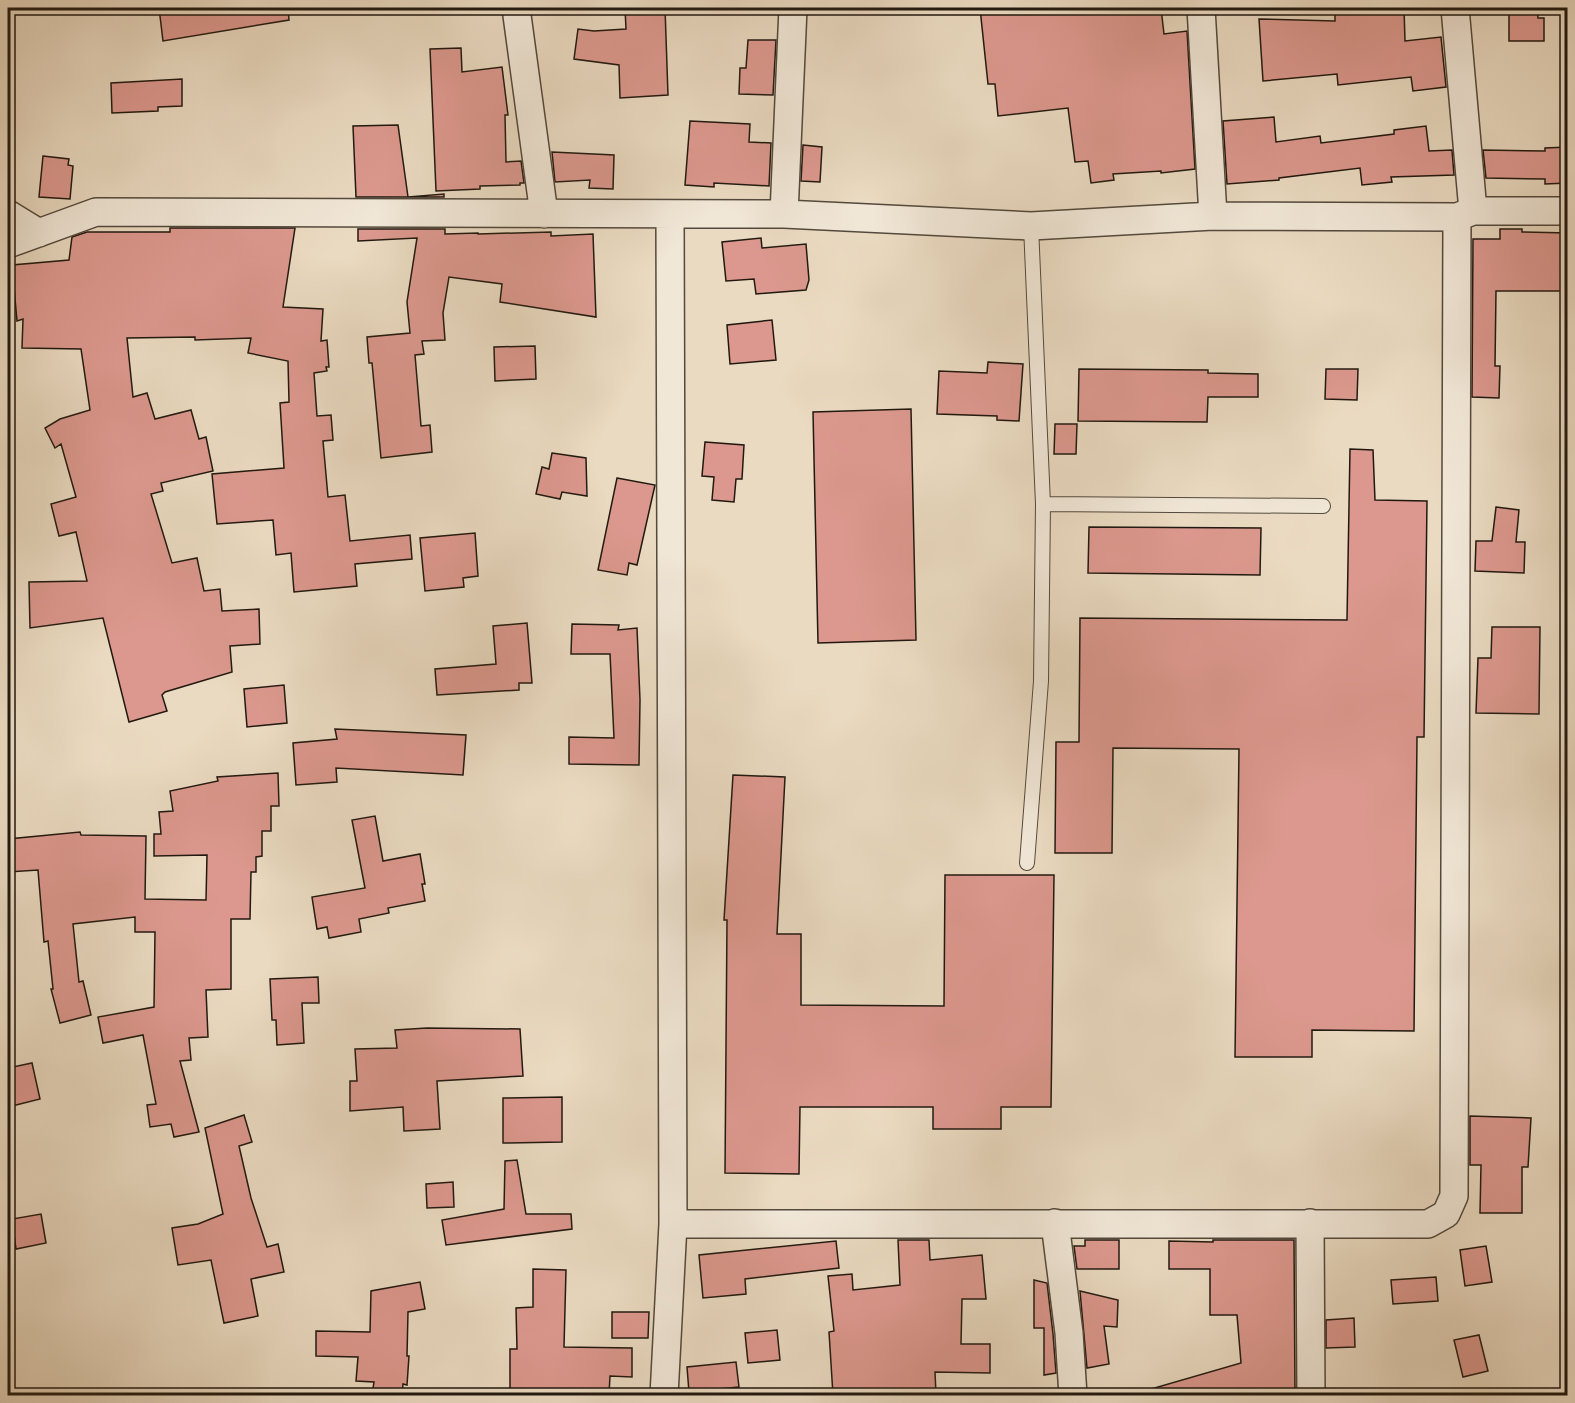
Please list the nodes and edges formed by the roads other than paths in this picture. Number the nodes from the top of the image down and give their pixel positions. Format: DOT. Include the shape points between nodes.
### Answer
graph roads {
  1 [pos="516,8"];
  2 [pos="793,8"];
  3 [pos="1201,8"];
  4 [pos="1455,8"];
  5 [pos="1568,211"];
  6 [pos="8,214"];
  7 [pos="544,214"];
  8 [pos="670,214"];
  9 [pos="784,214"];
  10 [pos="1465,214"];
  11 [pos="1213,216"];
  12 [pos="1031,226"];
  13 [pos="39,233"];
  14 [pos="8,244"];
  15 [pos="1043,504"];
  16 [pos="1323,506"];
  17 [pos="1027,863"];
  18 [pos="1055,1223"];
  19 [pos="1310,1223"];
  20 [pos="673,1224"];
  21 [pos="663,1395"];
  22 [pos="1073,1395"];
  23 [pos="1311,1395"];
  1 -- 7 [label="street"];
  2 -- 9 [label="street"];
  3 -- 11 [label="street"];
  4 -- 10 [label="street"];
  5 -- 10 [label="street"];
  6 -- 13 [label="street"];
  7 -- 8 [label="street"];
  7 -- 13 [label="street" via="96,213"];
  8 -- 9 [label="street"];
  8 -- 20 [label="street"];
  9 -- 12 [label="street"];
  10 -- 11 [label="street"];
  10 -- 19 [label="street" via="1454,1196 1446,1214 1428,1224"];
  11 -- 12 [label="street"];
  12 -- 15 [label="lane"];
  13 -- 14 [label="street"];
  15 -- 16 [label="lane"];
  15 -- 17 [label="lane" via="1041,681"];
  18 -- 19 [label="street"];
  18 -- 20 [label="street"];
  18 -- 22 [label="street"];
  19 -- 23 [label="street"];
  20 -- 21 [label="street"];
}
